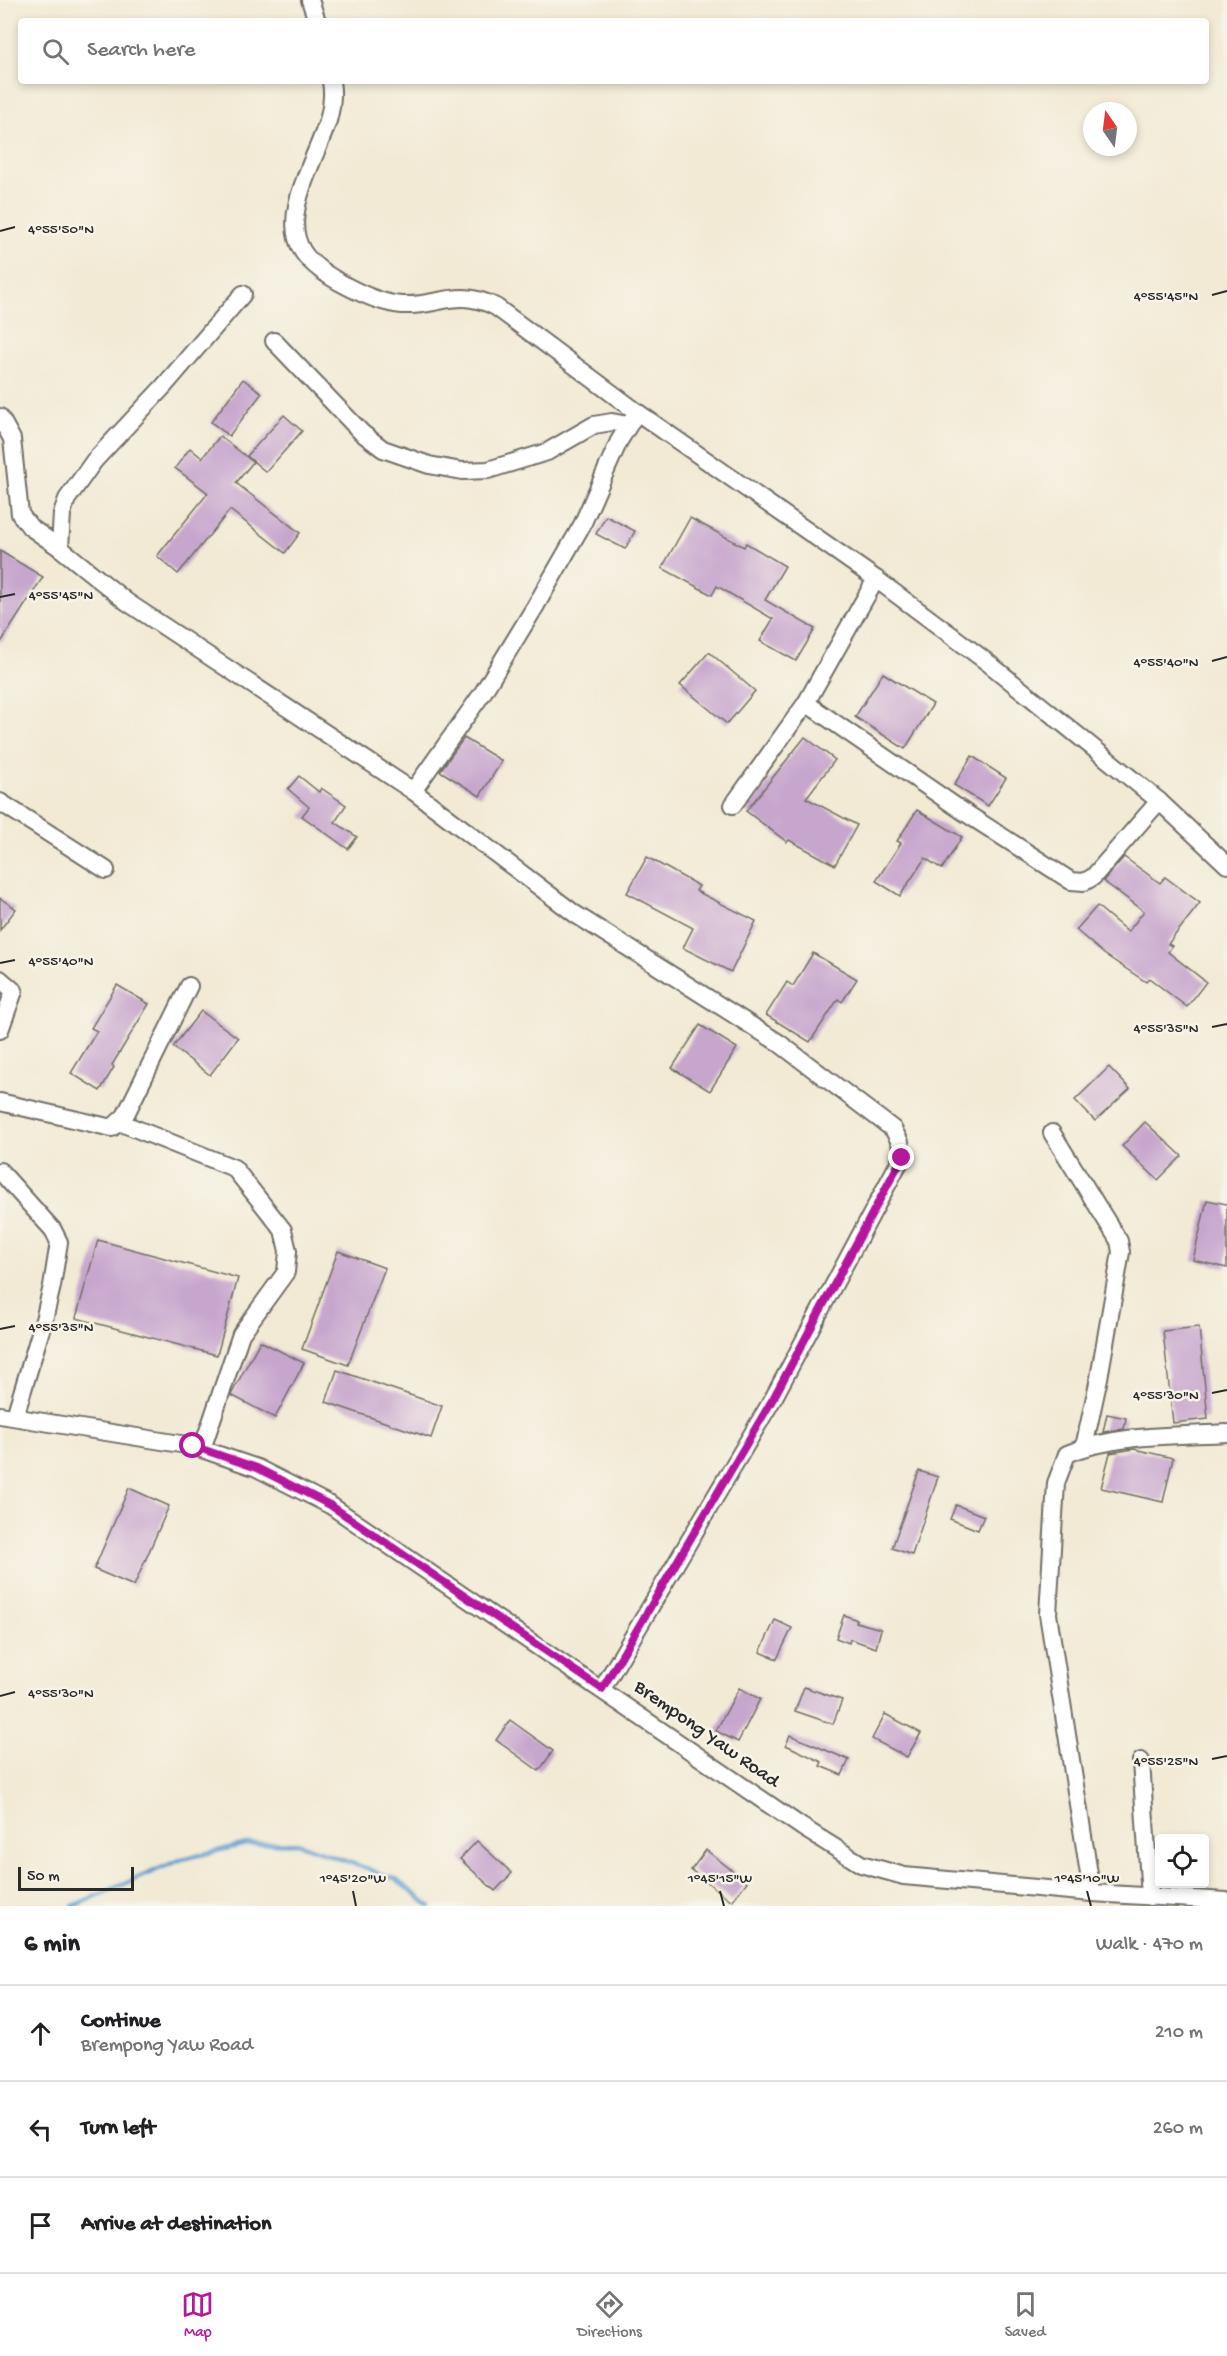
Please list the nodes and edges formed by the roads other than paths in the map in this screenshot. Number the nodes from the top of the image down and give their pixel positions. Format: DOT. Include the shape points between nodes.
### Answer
graph roads {
  1 [pos="310,0"];
  2 [pos="316,18"];
  3 [pos="331,84"];
  4 [pos="243,294"];
  5 [pos="274,341"];
  6 [pos="0,417"];
  7 [pos="632,418"];
  8 [pos="17,497"];
  9 [pos="0,498"];
  10 [pos="60,548"];
  11 [pos="876,579"];
  12 [pos="807,703"];
  13 [pos="413,791"];
  14 [pos="1159,801"];
  15 [pos="0,802"];
  16 [pos="733,805"];
  17 [pos="1227,865"];
  18 [pos="106,870"];
  19 [pos="0,979"];
  20 [pos="189,986"];
  21 [pos="0,1030"];
  22 [pos="0,1101"];
  23 [pos="119,1122"];
  24 [pos="1052,1133"];
  25 [pos="0,1171"];
  26 [pos="8,1415"];
  27 [pos="1227,1432"];
  28 [pos="1084,1447"];
  29 [pos="202,1449"];
  30 [pos="602,1689"];
  31 [pos="1141,1761"];
  32 [pos="1092,1893"];
  33 [pos="1150,1897"];
  34 [pos="1227,1901"];
  1 -- 2 [label="street"];
  3 -- 7 [label="street" via="329,118 305,177 297,212 296,240 304,254 326,274 359,293 401,305 454,297 483,300 569,359"];
  4 -- 10 [label="street" via="94,461 67,499"];
  5 -- 7 [label="street" via="362,433 383,449 429,465 462,471 488,470 548,452 594,424"];
  6 -- 8 [label="street" via="12,439"];
  7 -- 11 [label="street"];
  7 -- 13 [label="street" via="582,525 535,607 482,694"];
  8 -- 9 [label="street"];
  8 -- 10 [label="street" via="20,514 30,527"];
  10 -- 13 [label="street" via="127,602"];
  11 -- 12 [label="street"];
  11 -- 14 [label="street" via="987,662"];
  12 -- 14 [label="street" via="1071,881 1084,882 1093,877"];
  12 -- 16 [label="street"];
  13 -- 30 [label="street" via="575,914 779,1043 893,1129 900,1142 902,1158 774,1397"];
  14 -- 17 [label="street"];
  15 -- 18 [label="street"];
  19 -- 21 [label="street" via="14,991"];
  20 -- 23 [label="street"];
  22 -- 23 [label="street" via="112,1128"];
  23 -- 29 [label="street" via="234,1168 283,1230 288,1251 286,1272 242,1334"];
  24 -- 28 [label="street" via="1119,1241 1119,1263"];
  25 -- 26 [label="street" via="53,1230 59,1242 50,1297"];
  26 -- 29 [label="street, Brempong Yaw Road"];
  27 -- 28 [label="street" via="1150,1437"];
  28 -- 32 [label="street" via="1067,1454 1056,1483 1048,1614"];
  29 -- 30 [label="street, Brempong Yaw Road" via="257,1468 330,1505"];
  30 -- 32 [label="street, Brempong Yaw Road" via="861,1864 904,1876"];
  31 -- 33 [label="street"];
  32 -- 33 [label="street, Brempong Yaw Road"];
  33 -- 34 [label="street, Brempong Yaw Road"];
}
